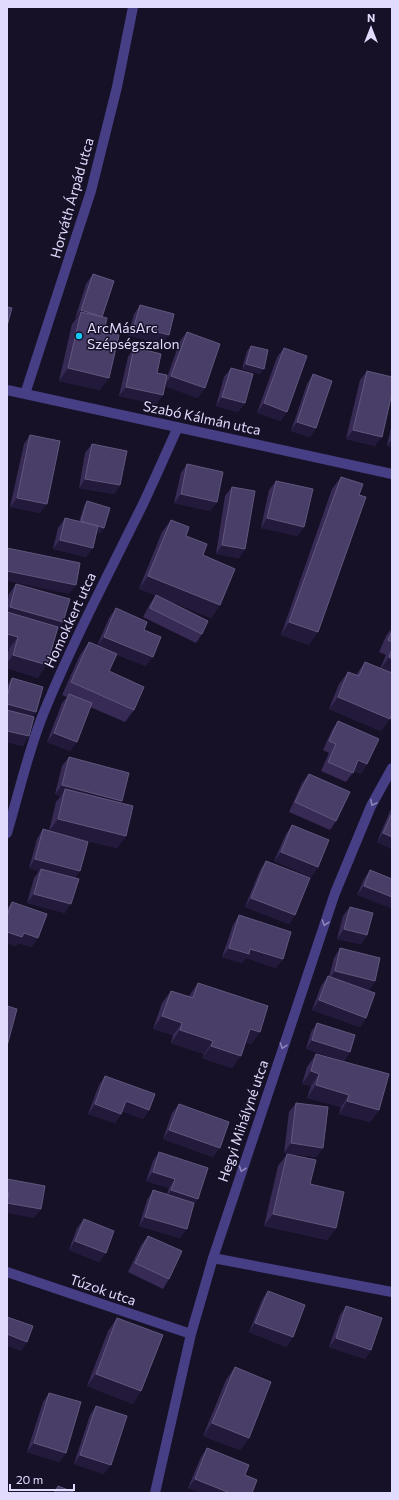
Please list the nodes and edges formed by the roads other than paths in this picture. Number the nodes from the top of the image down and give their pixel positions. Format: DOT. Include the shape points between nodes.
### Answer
graph roads {
  1 [pos="133,7"];
  2 [pos="7,390"];
  3 [pos="25,394"];
  4 [pos="178,427"];
  5 [pos="392,474"];
  6 [pos="392,768"];
  7 [pos="7,833"];
  8 [pos="212,1258"];
  9 [pos="7,1272"];
  10 [pos="392,1292"];
  11 [pos="191,1334"];
  12 [pos="155,1493"];
  1 -- 3 [label="street, Horváth Árpád utca" via="117,87 91,191"];
  2 -- 3 [label="street, Szabó Kálmán utca"];
  3 -- 4 [label="street, Szabó Kálmán utca"];
  4 -- 5 [label="street, Szabó Kálmán utca"];
  4 -- 7 [label="street, Homokkert utca" via="43,713"];
  6 -- 8 [label="street, Hegyi Mihályné utca, one-way" via="371,806 335,893"];
  8 -- 10 [label="street"];
  8 -- 11 [label="street, Hegyi Mihályné utca"];
  9 -- 11 [label="street, Túzok utca"];
  11 -- 12 [label="street, Hegyi Mihályné utca"];
}
